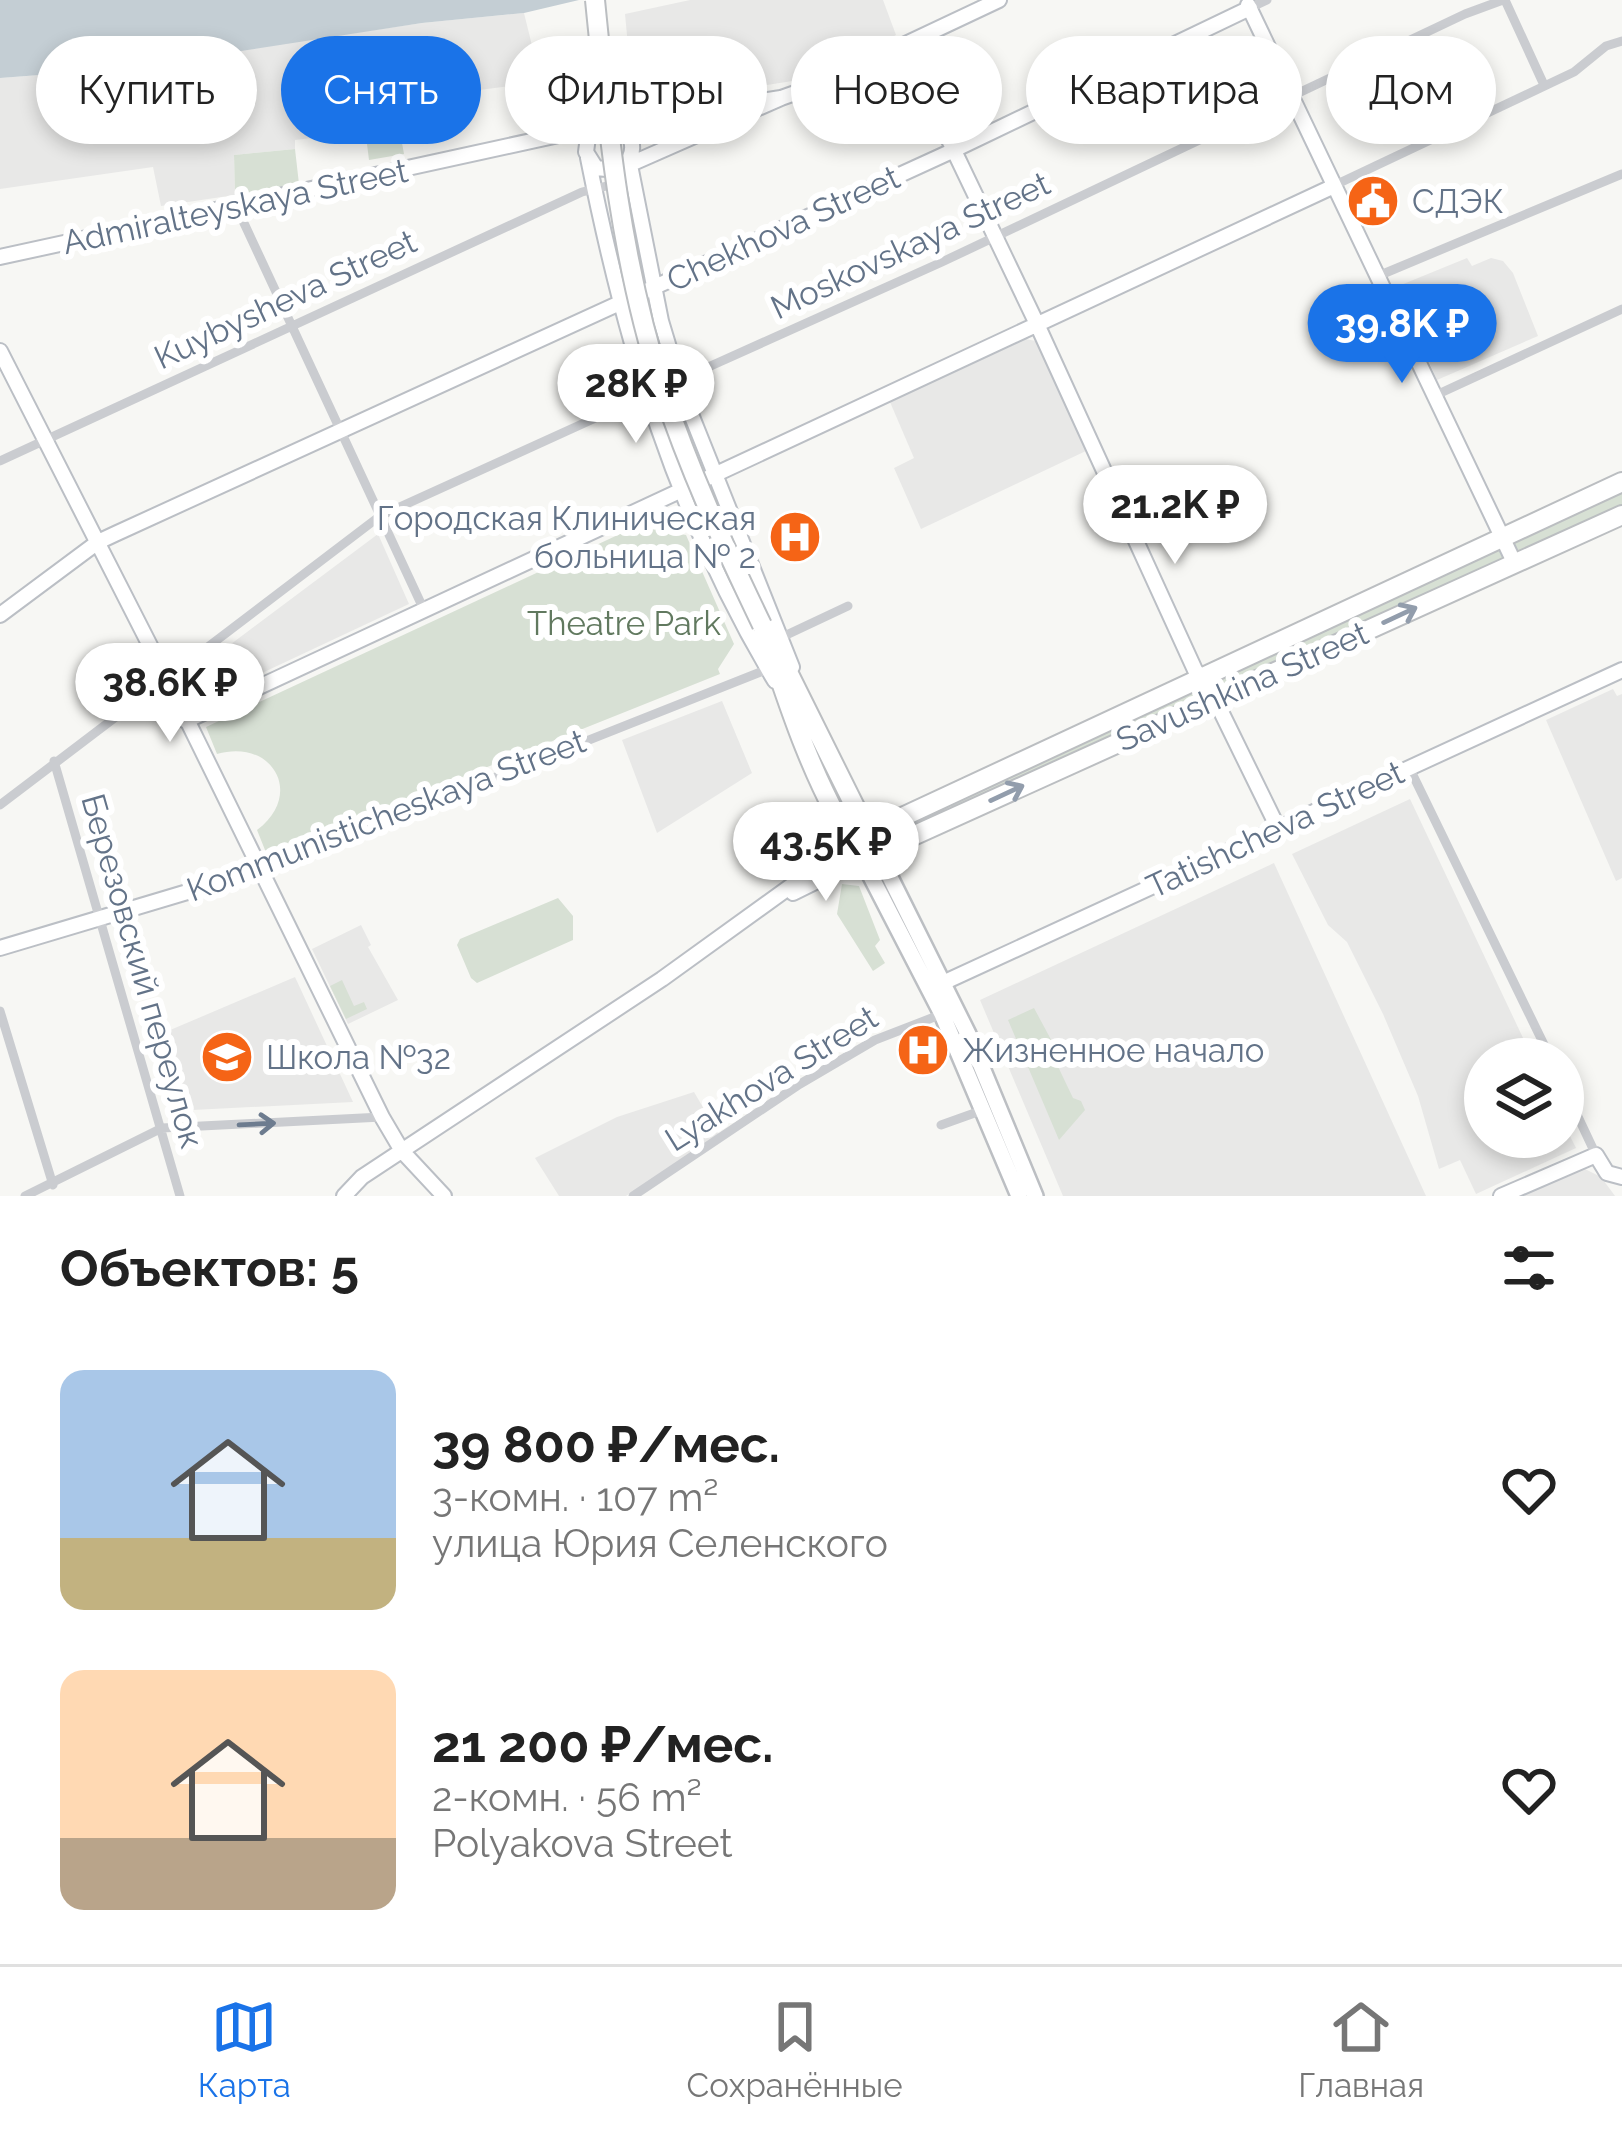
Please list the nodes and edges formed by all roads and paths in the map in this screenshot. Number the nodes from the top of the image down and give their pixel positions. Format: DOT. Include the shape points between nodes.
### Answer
graph roads {
  1 [pos="595,0"];
  2 [pos="999,0"];
  3 [pos="1268,0"];
  4 [pos="1504,0"];
  5 [pos="1248,4"];
  6 [pos="925,36"];
  7 [pos="1263,36"];
  8 [pos="1622,41"];
  9 [pos="1544,85"];
  10 [pos="1302,93"];
  11 [pos="791,94"];
  12 [pos="781,98"];
  13 [pos="767,100"];
  14 [pos="1302,120"];
  15 [pos="522,144"];
  16 [pos="572,144"];
  17 [pos="588,144"];
  18 [pos="630,144"];
  19 [pos="949,144"];
  20 [pos="1192,144"];
  21 [pos="952,151"];
  22 [pos="587,155"];
  23 [pos="627,169"];
  24 [pos="1622,174"];
  25 [pos="1332,187"];
  26 [pos="594,188"];
  27 [pos="237,208"];
  28 [pos="993,236"];
  29 [pos="0,257"];
  30 [pos="1378,276"];
  31 [pos="654,287"];
  32 [pos="618,304"];
  33 [pos="1622,309"];
  34 [pos="1036,322"];
  35 [pos="291,326"];
  36 [pos="0,351"];
  37 [pos="679,380"];
  38 [pos="644,395"];
  39 [pos="1434,396"];
  40 [pos="339,431"];
  41 [pos="45,440"];
  42 [pos="0,460"];
  43 [pos="714,473"];
  44 [pos="1622,482"];
  45 [pos="681,491"];
  46 [pos="1622,515"];
  47 [pos="380,516"];
  48 [pos="1501,537"];
  49 [pos="98,542"];
  50 [pos="1514,562"];
  51 [pos="848,606"];
  52 [pos="424,610"];
  53 [pos="0,615"];
  54 [pos="781,638"];
  55 [pos="768,669"];
  56 [pos="1622,670"];
  57 [pos="1201,676"];
  58 [pos="166,677"];
  59 [pos="795,698"];
  60 [pos="1216,701"];
  61 [pos="186,721"];
  62 [pos="54,761"];
  63 [pos="1409,767"];
  64 [pos="945,794"];
  65 [pos="0,806"];
  66 [pos="956,817"];
  67 [pos="1278,827"];
  68 [pos="865,847"];
  69 [pos="261,871"];
  70 [pos="98,919"];
  71 [pos="0,948"];
  72 [pos="937,986"];
  73 [pos="0,1011"];
  74 [pos="942,1014"];
  75 [pos="1541,1038"];
  76 [pos="983,1110"];
  77 [pos="382,1117"];
  78 [pos="941,1125"];
  79 [pos="162,1128"];
  80 [pos="1584,1128"];
  81 [pos="402,1151"];
  82 [pos="1597,1155"];
  83 [pos="1622,1177"];
  84 [pos="53,1185"];
  85 [pos="25,1196"];
  86 [pos="180,1196"];
  87 [pos="344,1196"];
  88 [pos="445,1196"];
  89 [pos="633,1196"];
  90 [pos="1019,1196"];
  91 [pos="1035,1196"];
  92 [pos="1501,1196"];
  1 -- 59 [label="highway, bridge" via="609,149 646,333 704,501"];
  2 -- 6 [label="street"];
  3 -- 5 [label="street"];
  4 -- 9 [label="street"];
  4 -- 10 [label="street, Moskovskaya Street"];
  5 -- 7 [label="street"];
  5 -- 21 [label="street, Chekhova Street"];
  8 -- 9 [label="street"];
  9 -- 25 [label="street"];
  11 -- 12 [label="street"];
  12 -- 13 [label="street, Admiralteyskaya Street"];
  12 -- 23 [label="street"];
  14 -- 25 [label="street"];
  15 -- 27 [label="street, Admiralteyskaya Street"];
  16 -- 22 [label="street"];
  17 -- 22 [label="street"];
  18 -- 23 [label="street"];
  19 -- 21 [label="street"];
  20 -- 28 [label="street, Moskovskaya Street"];
  21 -- 28 [label="street"];
  21 -- 31 [label="street, Chekhova Street"];
  22 -- 23 [label="street" via="602,170"];
  22 -- 26 [label="street"];
  23 -- 26 [label="street, Kuybysheva Street"];
  23 -- 31 [label="street"];
  24 -- 30 [label="street"];
  25 -- 30 [label="street"];
  25 -- 34 [label="street"];
  26 -- 32 [label="street"];
  26 -- 35 [label="street, Kuybysheva Street"];
  27 -- 29 [label="street, Admiralteyskaya Street"];
  27 -- 35 [label="street"];
  28 -- 34 [label="street"];
  28 -- 37 [label="street, Moskovskaya Street"];
  30 -- 39 [label="street"];
  31 -- 32 [label="street, Chekhova Street"];
  31 -- 37 [label="street"];
  32 -- 38 [label="street"];
  32 -- 40 [label="street, Chekhova Street"];
  33 -- 39 [label="street"];
  34 -- 43 [label="street"];
  34 -- 57 [label="street"];
  35 -- 40 [label="street"];
  35 -- 41 [label="street, Kuybysheva Street"];
  36 -- 41 [label="street"];
  37 -- 38 [label="street, Moskovskaya Street"];
  37 -- 43 [label="street"];
  38 -- 45 [label="street"];
  38 -- 47 [label="street, Moskovskaya Street"];
  39 -- 48 [label="street"];
  40 -- 47 [label="street"];
  40 -- 49 [label="street, Chekhova Street"];
  41 -- 42 [label="street, Kuybysheva Street"];
  41 -- 49 [label="street"];
  43 -- 45 [label="street"];
  43 -- 54 [label="street"];
  44 -- 48 [label="highway, Savushkina Street"];
  45 -- 52 [label="street"];
  45 -- 55 [label="street"];
  46 -- 50 [label="highway, Savushkina Street"];
  47 -- 52 [label="street"];
  47 -- 58 [label="street, Moskovskaya Street"];
  48 -- 50 [label="street"];
  48 -- 57 [label="highway, Savushkina Street"];
  49 -- 53 [label="street, Chekhova Street"];
  49 -- 58 [label="street"];
  60 -- 50 [label="highway, Savushkina Street, one-way"];
  51 -- 54 [label="street"];
  52 -- 61 [label="street"];
  54 -- 59 [label="street"];
  55 -- 59 [label="street"];
  55 -- 69 [label="street, Kommunisticheskaya Street"];
  56 -- 63 [label="street, Tatishcheva Street"];
  57 -- 60 [label="street"];
  57 -- 64 [label="highway, Savushkina Street"];
  58 -- 61 [label="street"];
  58 -- 62 [label="street, Moskovskaya Street"];
  59 -- 68 [label="highway"];
  66 -- 60 [label="highway, Savushkina Street, one-way"];
  60 -- 67 [label="street"];
  61 -- 69 [label="street"];
  62 -- 65 [label="street, Moskovskaya Street"];
  62 -- 70 [label="street, Березовский переулок"];
  63 -- 67 [label="street, Tatishcheva Street"];
  63 -- 75 [label="street"];
  64 -- 66 [label="highway"];
  64 -- 68 [label="highway, Savushkina Street"];
  66 -- 68 [label="highway, Savushkina Street"];
  67 -- 72 [label="street, Tatishcheva Street"];
  68 -- 72 [label="main road"];
  68 -- 81 [label="street"];
  69 -- 70 [label="street, Kommunisticheskaya Street"];
  69 -- 77 [label="street"];
  70 -- 71 [label="street, Kommunisticheskaya Street"];
  70 -- 79 [label="street, Березовский переулок"];
  72 -- 74 [label="main road"];
  72 -- 91 [label="main road"];
  73 -- 84 [label="street"];
  74 -- 76 [label="main road"];
  74 -- 89 [label="street, Lyakhova Street" via="875,1040 800,1084"];
  76 -- 78 [label="street"];
  76 -- 90 [label="main road"];
  79 -- 77 [label="street, one-way"];
  77 -- 81 [label="street"];
  79 -- 84 [label="street"];
  79 -- 86 [label="street, Березовский переулок"];
  80 -- 82 [label="street"];
  81 -- 87 [label="street"];
  81 -- 88 [label="street"];
  82 -- 83 [label="street" via="1607,1173"];
  82 -- 92 [label="street"];
  84 -- 85 [label="street"];
}
